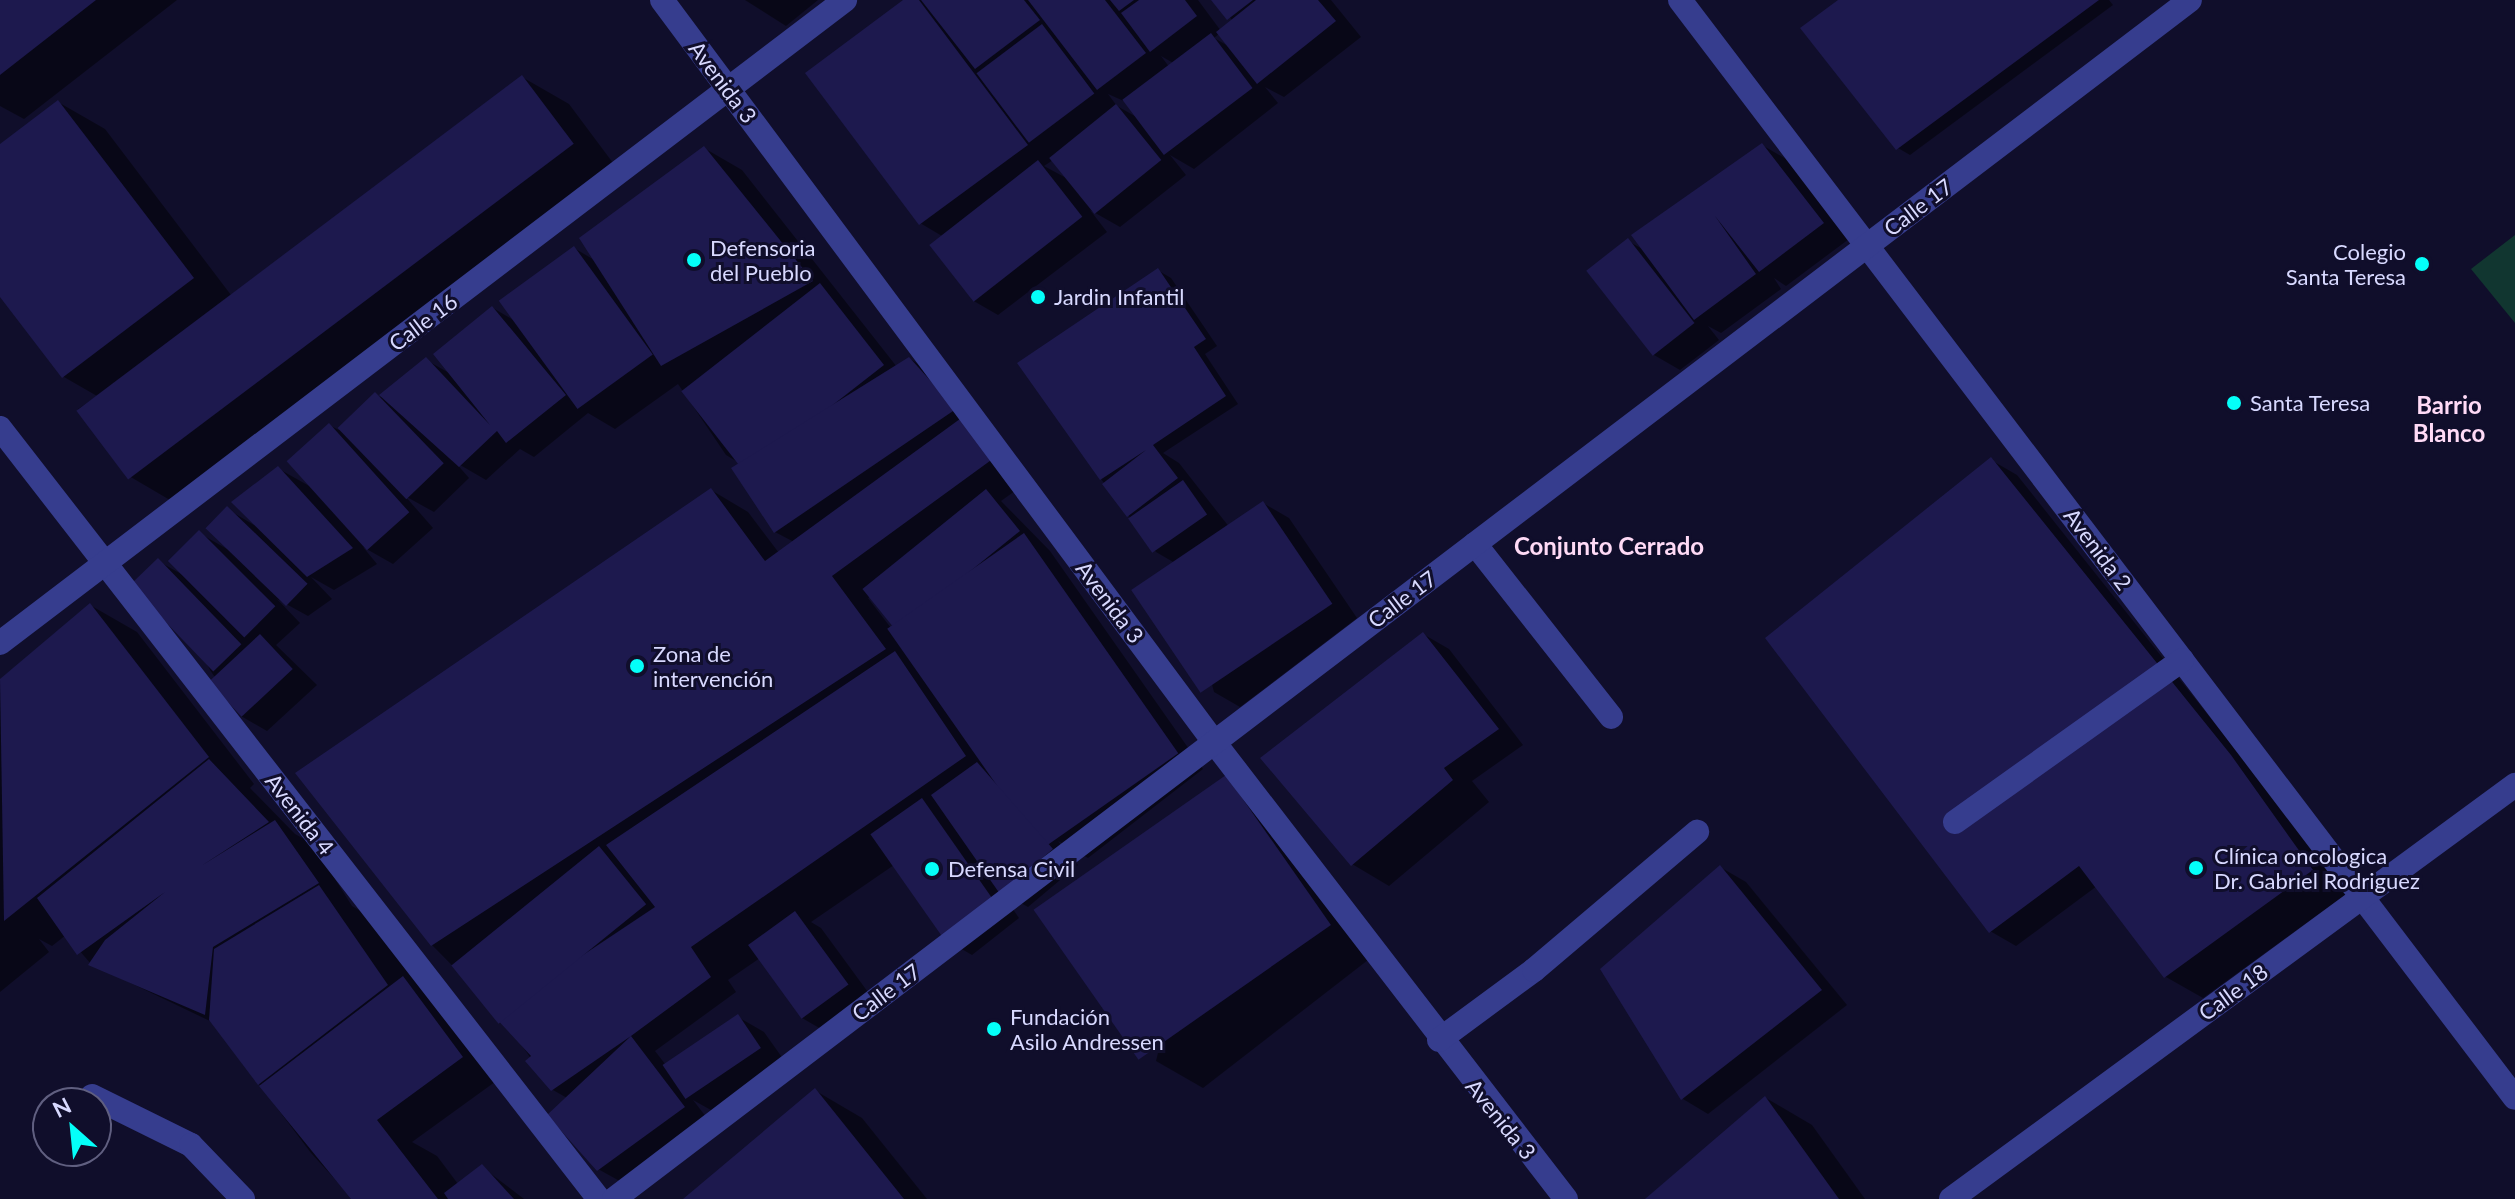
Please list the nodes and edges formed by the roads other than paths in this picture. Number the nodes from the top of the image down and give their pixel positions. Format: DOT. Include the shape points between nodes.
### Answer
graph roads {
  1 [pos="662,0"];
  2 [pos="845,0"];
  3 [pos="1680,0"];
  4 [pos="2190,0"];
  5 [pos="728,88"];
  6 [pos="1867,246"];
  7 [pos="0,428"];
  8 [pos="1475,544"];
  9 [pos="105,564"];
  10 [pos="0,643"];
  11 [pos="2182,660"];
  12 [pos="1611,717"];
  13 [pos="1214,742"];
  14 [pos="2515,785"];
  15 [pos="1955,822"];
  16 [pos="1697,832"];
  17 [pos="2363,896"];
  18 [pos="1439,1040"];
  19 [pos="2515,1098"];
  20 [pos="112,1106"];
  21 [pos="243,1199"];
  22 [pos="599,1199"];
  23 [pos="614,1199"];
  24 [pos="1566,1199"];
  25 [pos="1951,1199"];
  1 -- 5 [label="street, Avenida 3"];
  2 -- 5 [label="street, Calle 16"];
  3 -- 6 [label="street, Avenida 2"];
  4 -- 6 [label="street, Calle 17"];
  5 -- 9 [label="street, Calle 16"];
  5 -- 13 [label="street, Avenida 3"];
  6 -- 8 [label="street, Calle 17"];
  6 -- 11 [label="street, Avenida 2"];
  7 -- 9 [label="street, Avenida 4"];
  8 -- 12 [label="street"];
  8 -- 13 [label="street, Calle 17"];
  9 -- 10 [label="street, Calle 16"];
  9 -- 22 [label="street, Avenida 4"];
  11 -- 15 [label="street"];
  11 -- 17 [label="street, Avenida 2"];
  13 -- 18 [label="street, Avenida 3"];
  13 -- 23 [label="street, Calle 17"];
  14 -- 17 [label="street, Calle 18"];
  16 -- 18 [label="street" via="1534,970"];
  17 -- 19 [label="street, Avenida 2"];
  17 -- 25 [label="street, Calle 18"];
  18 -- 24 [label="street, Avenida 3"];
  20 -- 21 [label="street" via="191,1145"];
}
